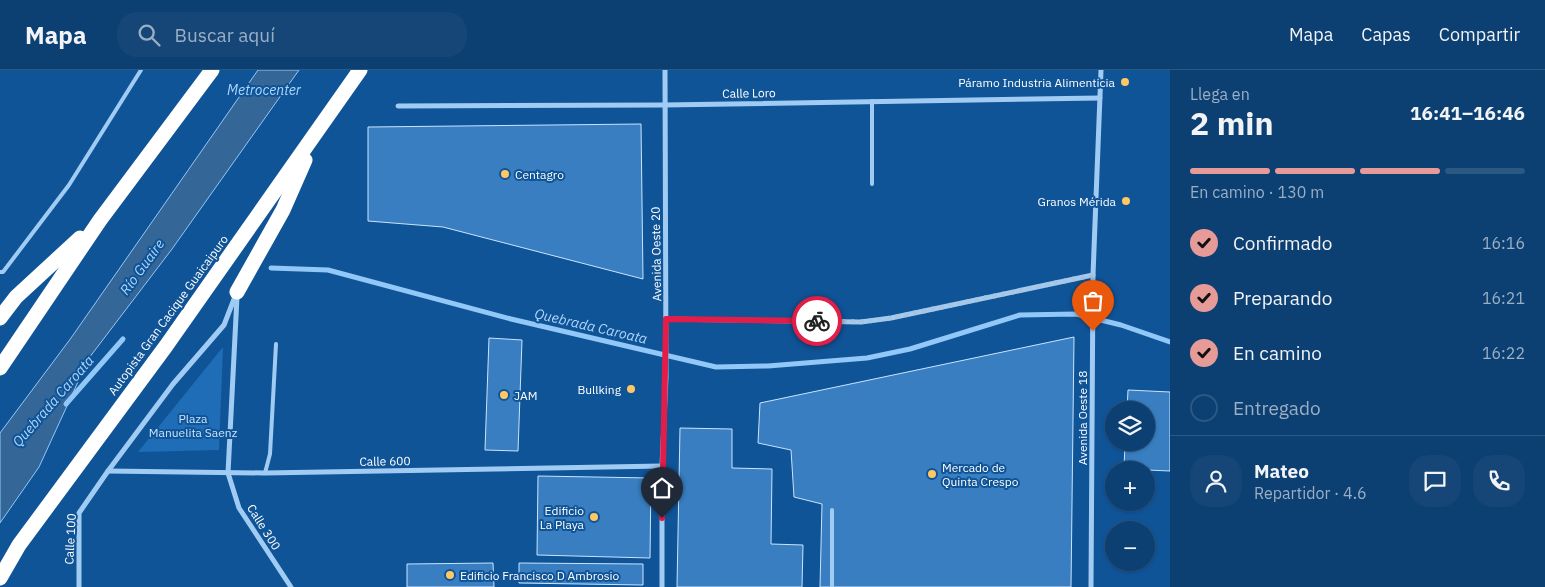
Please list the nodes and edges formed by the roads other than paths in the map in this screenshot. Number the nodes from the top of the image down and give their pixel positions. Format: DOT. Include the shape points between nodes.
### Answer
graph roads {
  1 [pos="141,70"];
  2 [pos="212,70"];
  3 [pos="360,70"];
  4 [pos="665,70"];
  5 [pos="1101,70"];
  6 [pos="1100,98"];
  7 [pos="872,101"];
  8 [pos="664,105"];
  9 [pos="398,106"];
  10 [pos="320,127"];
  11 [pos="872,184"];
  12 [pos="100,220"];
  13 [pos="0,272"];
  14 [pos="1093,275"];
  15 [pos="237,292"];
  16 [pos="0,318"];
  17 [pos="666,319"];
  18 [pos="276,344"];
  19 [pos="0,368"];
  20 [pos="662,466"];
  21 [pos="108,471"];
  22 [pos="228,473"];
  23 [pos="265,473"];
  24 [pos="832,510"];
  25 [pos="0,578"];
  26 [pos="79,587"];
  27 [pos="291,587"];
  28 [pos="662,587"];
  29 [pos="832,587"];
  30 [pos="1091,587"];
  1 -- 13 [label="lane" via="69,185"];
  2 -- 12 [label="highway"];
  3 -- 10 [label="highway, Autopista Gran Cacique Guaicaipuro"];
  4 -- 8 [label="street, Avenida Oeste 20"];
  5 -- 6 [label="street, Avenida Oeste 18"];
  6 -- 7 [label="street, Calle Loro"];
  6 -- 14 [label="street, Avenida Oeste 18"];
  7 -- 8 [label="street, Calle Loro"];
  7 -- 11 [label="lane"];
  8 -- 9 [label="street, Calle Loro"];
  8 -- 17 [label="street, Avenida Oeste 20"];
  10 -- 15 [label="highway" via="283,210"];
  10 -- 25 [label="highway, Autopista Gran Cacique Guaicaipuro" via="166,346 19,545"];
  12 -- 16 [label="highway" via="16,297"];
  12 -- 19 [label="highway"];
  14 -- 17 [label="street" via="861,322"];
  14 -- 30 [label="street, Avenida Oeste 18"];
  15 -- 21 [label="street, Calle 100" via="224,325 173,384"];
  15 -- 22 [label="street"];
  17 -- 20 [label="street, Avenida Oeste 20"];
  18 -- 23 [label="lane" via="270,454"];
  20 -- 23 [label="street, Calle 600"];
  20 -- 28 [label="street, Avenida Oeste 20"];
  21 -- 22 [label="street, Calle 600"];
  21 -- 26 [label="street, Calle 100" via="79,513"];
  22 -- 23 [label="street, Calle 600"];
  22 -- 27 [label="street, Calle 300" via="239,508"];
  24 -- 29 [label="lane"];
}
